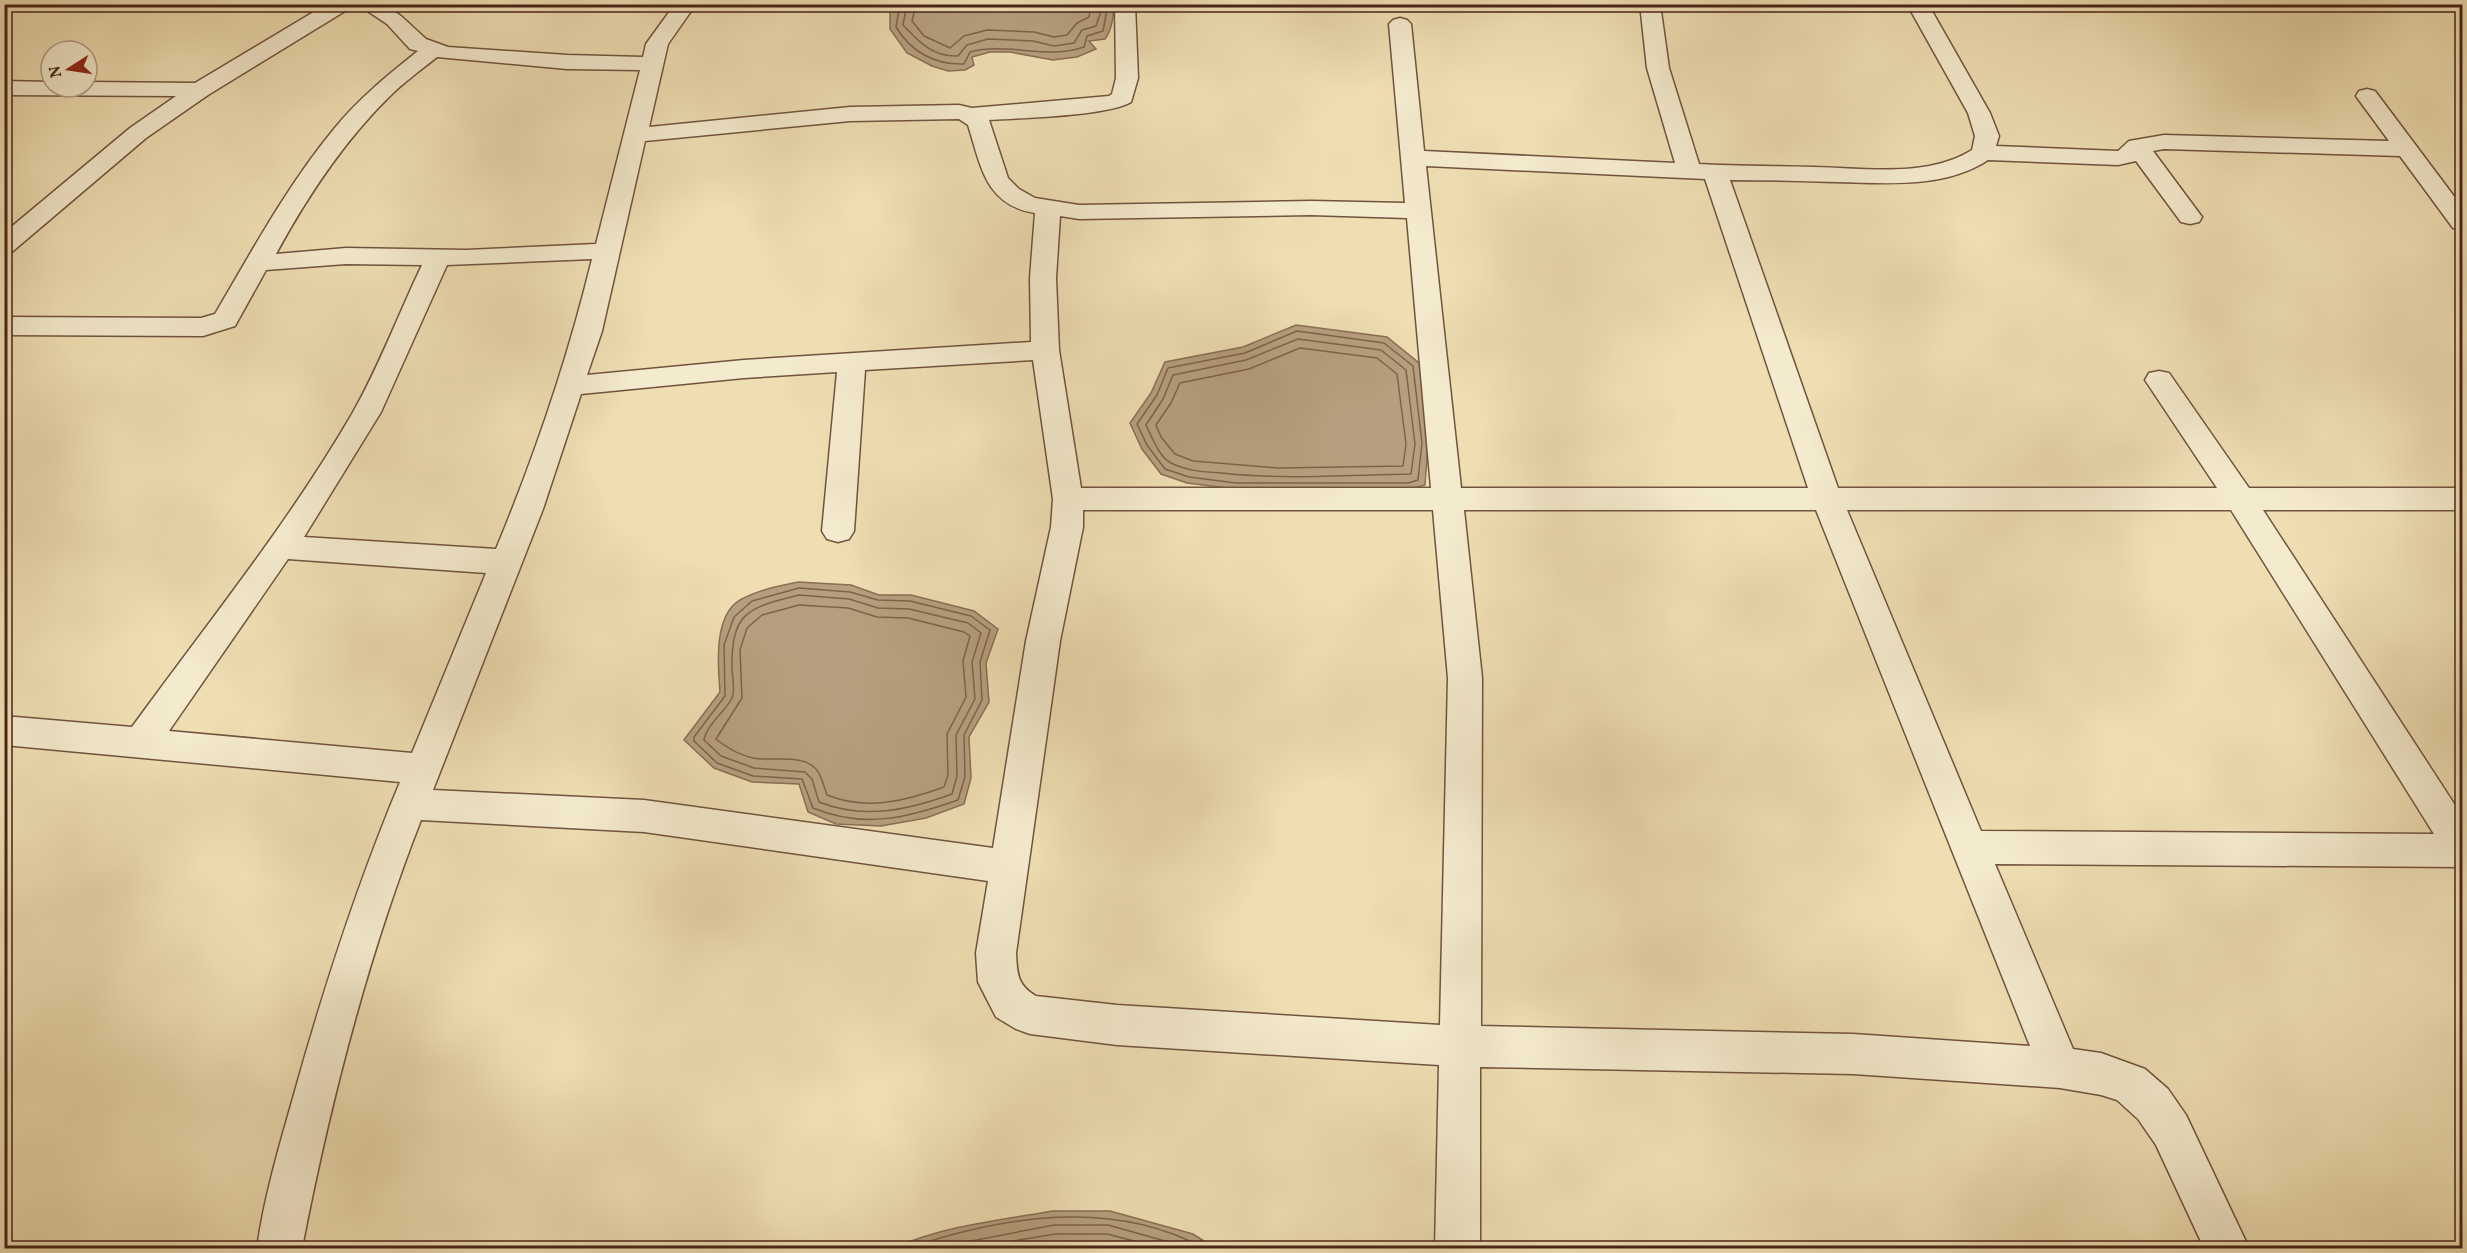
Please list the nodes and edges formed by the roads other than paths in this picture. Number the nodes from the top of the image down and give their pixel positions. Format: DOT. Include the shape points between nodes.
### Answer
graph roads {
  1 [pos="343,4"];
  2 [pos="367,4"];
  3 [pos="686,4"];
  4 [pos="1125,4"];
  5 [pos="1650,4"];
  6 [pos="1917,4"];
  7 [pos="1400,24"];
  8 [pos="432,50"];
  9 [pos="651,64"];
  10 [pos="4,88"];
  11 [pos="200,90"];
  12 [pos="2367,96"];
  13 [pos="972,115"];
  14 [pos="637,135"];
  15 [pos="2137,146"];
  16 [pos="2406,148"];
  17 [pos="1983,153"];
  18 [pos="1414,158"];
  19 [pos="1702,172"];
  20 [pos="1048,209"];
  21 [pos="1420,211"];
  22 [pos="2190,217"];
  23 [pos="2463,223"];
  24 [pos="4,246"];
  25 [pos="608,251"];
  26 [pos="438,258"];
  27 [pos="258,263"];
  28 [pos="4,326"];
  29 [pos="1045,350"];
  30 [pos="852,362"];
  31 [pos="2159,380"];
  32 [pos="569,386"];
  33 [pos="1068,499"];
  34 [pos="1827,499"];
  35 [pos="2240,499"];
  36 [pos="2463,499"];
  37 [pos="1447,501"];
  38 [pos="838,531"];
  39 [pos="280,547"];
  40 [pos="506,562"];
  41 [pos="4,730"];
  42 [pos="141,742"];
  43 [pos="424,769"];
  44 [pos="409,804"];
  45 [pos="1971,847"];
  46 [pos="2463,849"];
  47 [pos="1010,867"];
  48 [pos="1458,1046"];
  49 [pos="2060,1068"];
  50 [pos="279,1248"];
  51 [pos="1457,1248"];
  52 [pos="2227,1248"];
  1 -- 11 [label="street"];
  2 -- 8 [label="street" via="394,20 418,44"];
  3 -- 9 [label="street" via="657,44"];
  4 -- 13 [label="street" via="1127,78 1123,97 1100,104"];
  5 -- 19 [label="street" via="1658,68"];
  6 -- 17 [label="street" via="1979,113 1987,136"];
  7 -- 18 [label="street"];
  8 -- 9 [label="street" via="555,61"];
  8 -- 27 [label="street" via="383,90 342,134 285,215"];
  9 -- 14 [label="street"];
  10 -- 11 [label="street"];
  11 -- 24 [label="street" via="138,133"];
  12 -- 16 [label="street"];
  13 -- 14 [label="street" via="939,111 850,114"];
  13 -- 20 [label="street" via="979,123 997,180 1010,194"];
  14 -- 25 [label="street"];
  15 -- 16 [label="street" via="2164,142"];
  15 -- 17 [label="street" via="2130,155 2118,158"];
  15 -- 22 [label="street"];
  16 -- 23 [label="street"];
  17 -- 19 [label="street" via="1966,164 1944,170 1898,176"];
  18 -- 19 [label="street"];
  18 -- 21 [label="street"];
  19 -- 34 [label="street"];
  20 -- 21 [label="street"];
  20 -- 29 [label="street" via="1043,278"];
  21 -- 37 [label="street"];
  25 -- 26 [label="street"];
  25 -- 32 [label="street"];
  26 -- 27 [label="street" via="355,256"];
  26 -- 39 [label="street" via="367,412"];
  27 -- 28 [label="street" via="231,312 215,325"];
  29 -- 30 [label="street"];
  29 -- 33 [label="street"];
  30 -- 32 [label="street"];
  30 -- 38 [label="street"];
  31 -- 35 [label="street"];
  32 -- 40 [label="street"];
  33 -- 37 [label="street"];
  33 -- 47 [label="street" via="1067,527 1043,641"];
  34 -- 35 [label="street"];
  34 -- 37 [label="street"];
  34 -- 45 [label="street"];
  35 -- 36 [label="street"];
  35 -- 46 [label="street"];
  37 -- 48 [label="street" via="1465,678"];
  39 -- 40 [label="street"];
  39 -- 42 [label="street"];
  40 -- 43 [label="street"];
  41 -- 42 [label="street"];
  42 -- 43 [label="street"];
  43 -- 44 [label="street"];
  44 -- 47 [label="street" via="644,816"];
  44 -- 50 [label="street" via="384,866 338,1008 296,1166"];
  45 -- 46 [label="street"];
  45 -- 49 [label="street"];
  47 -- 48 [label="street" via="996,953 998,982 1010,1003 1030,1015 1117,1025"];
  48 -- 49 [label="street" via="1853,1054"];
  48 -- 51 [label="street"];
  49 -- 52 [label="street" via="2101,1074 2130,1084 2153,1104 2171,1130"];
}
